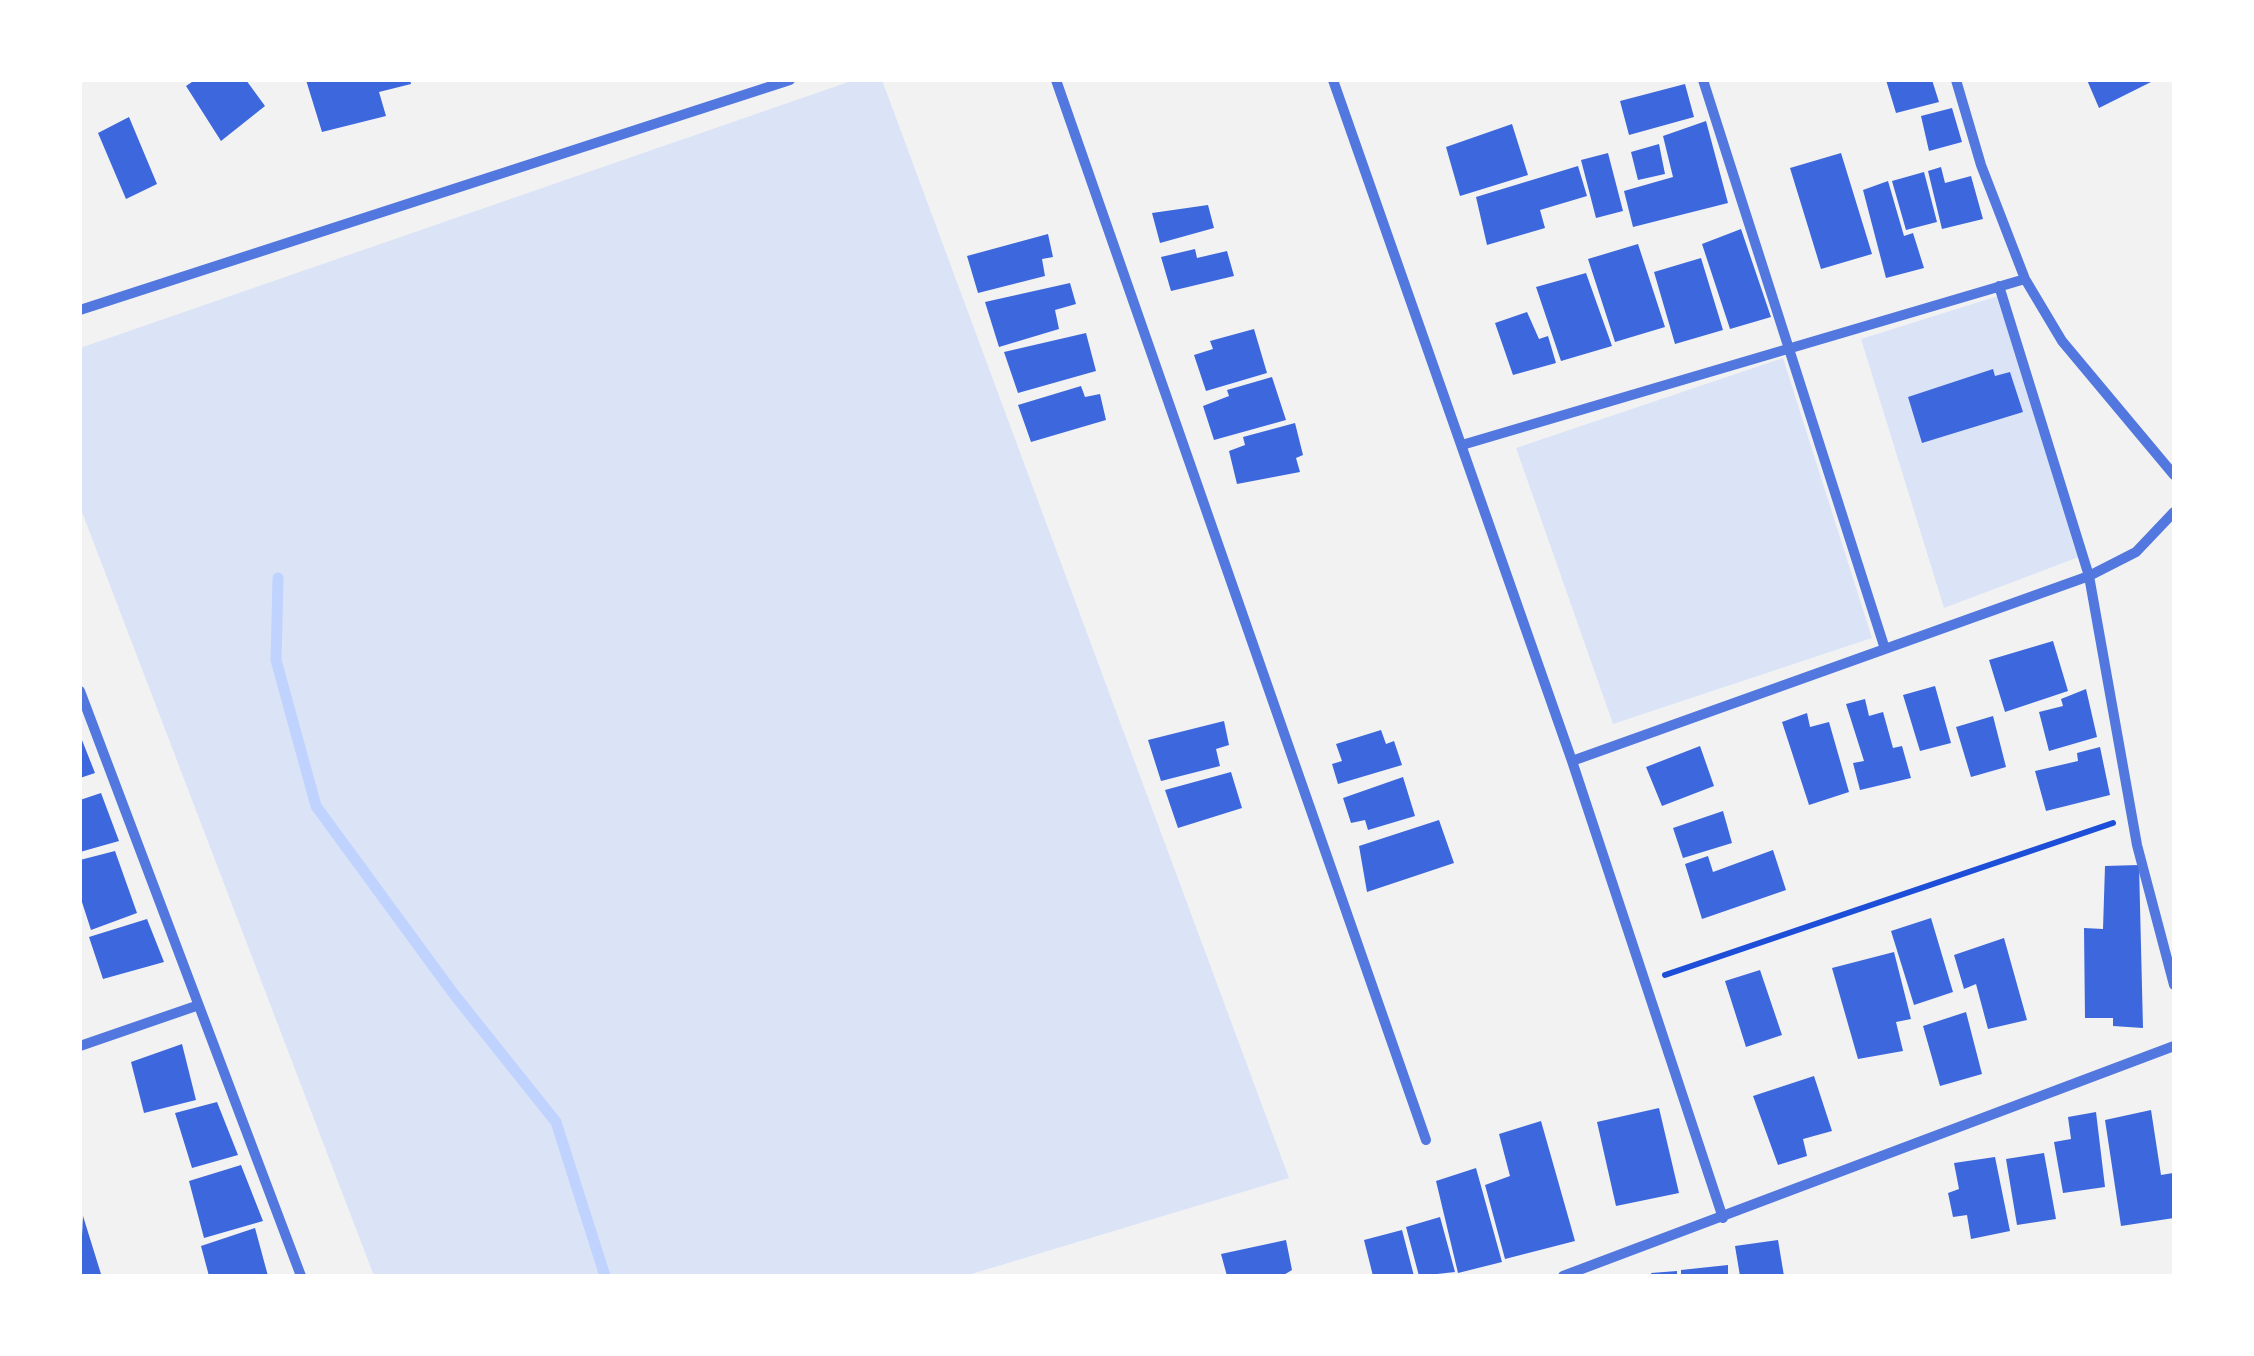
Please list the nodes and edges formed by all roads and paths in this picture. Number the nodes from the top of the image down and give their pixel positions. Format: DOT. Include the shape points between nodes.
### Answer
graph roads {
  1 [pos="790,80"];
  2 [pos="1056,80"];
  3 [pos="1332,80"];
  4 [pos="1703,80"];
  5 [pos="1956,80"];
  6 [pos="2025,279"];
  7 [pos="1999,286"];
  8 [pos="80,310"];
  9 [pos="1790,346"];
  10 [pos="1462,445"];
  11 [pos="2174,458"];
  12 [pos="2163,464"];
  13 [pos="2174,475"];
  14 [pos="2174,512"];
  15 [pos="2089,576"];
  16 [pos="1885,649"];
  17 [pos="80,691"];
  18 [pos="1572,760"];
  19 [pos="2132,816"];
  20 [pos="1645,982"];
  21 [pos="2174,985"];
  22 [pos="196,1006"];
  23 [pos="80,1046"];
  24 [pos="2174,1046"];
  25 [pos="1426,1140"];
  26 [pos="1723,1218"];
  27 [pos="300,1276"];
  28 [pos="1563,1276"];
  1 -- 8 [label="street"];
  2 -- 25 [label="street"];
  3 -- 10 [label="street"];
  4 -- 9 [label="street"];
  5 -- 6 [label="street"];
  6 -- 7 [label="street"];
  6 -- 12 [label="street" via="2062,341"];
  7 -- 9 [label="street"];
  7 -- 15 [label="street"];
  9 -- 10 [label="street"];
  9 -- 16 [label="street"];
  10 -- 18 [label="street"];
  11 -- 12 [label="street"];
  12 -- 13 [label="street"];
  14 -- 15 [label="street" via="2136,552"];
  15 -- 16 [label="street"];
  15 -- 19 [label="street"];
  16 -- 18 [label="street"];
  17 -- 22 [label="street"];
  18 -- 20 [label="street"];
  19 -- 20 [label="path"];
  19 -- 21 [label="street"];
  20 -- 26 [label="street"];
  22 -- 23 [label="street"];
  22 -- 27 [label="street"];
  24 -- 26 [label="street"];
  26 -- 28 [label="street"];
}
